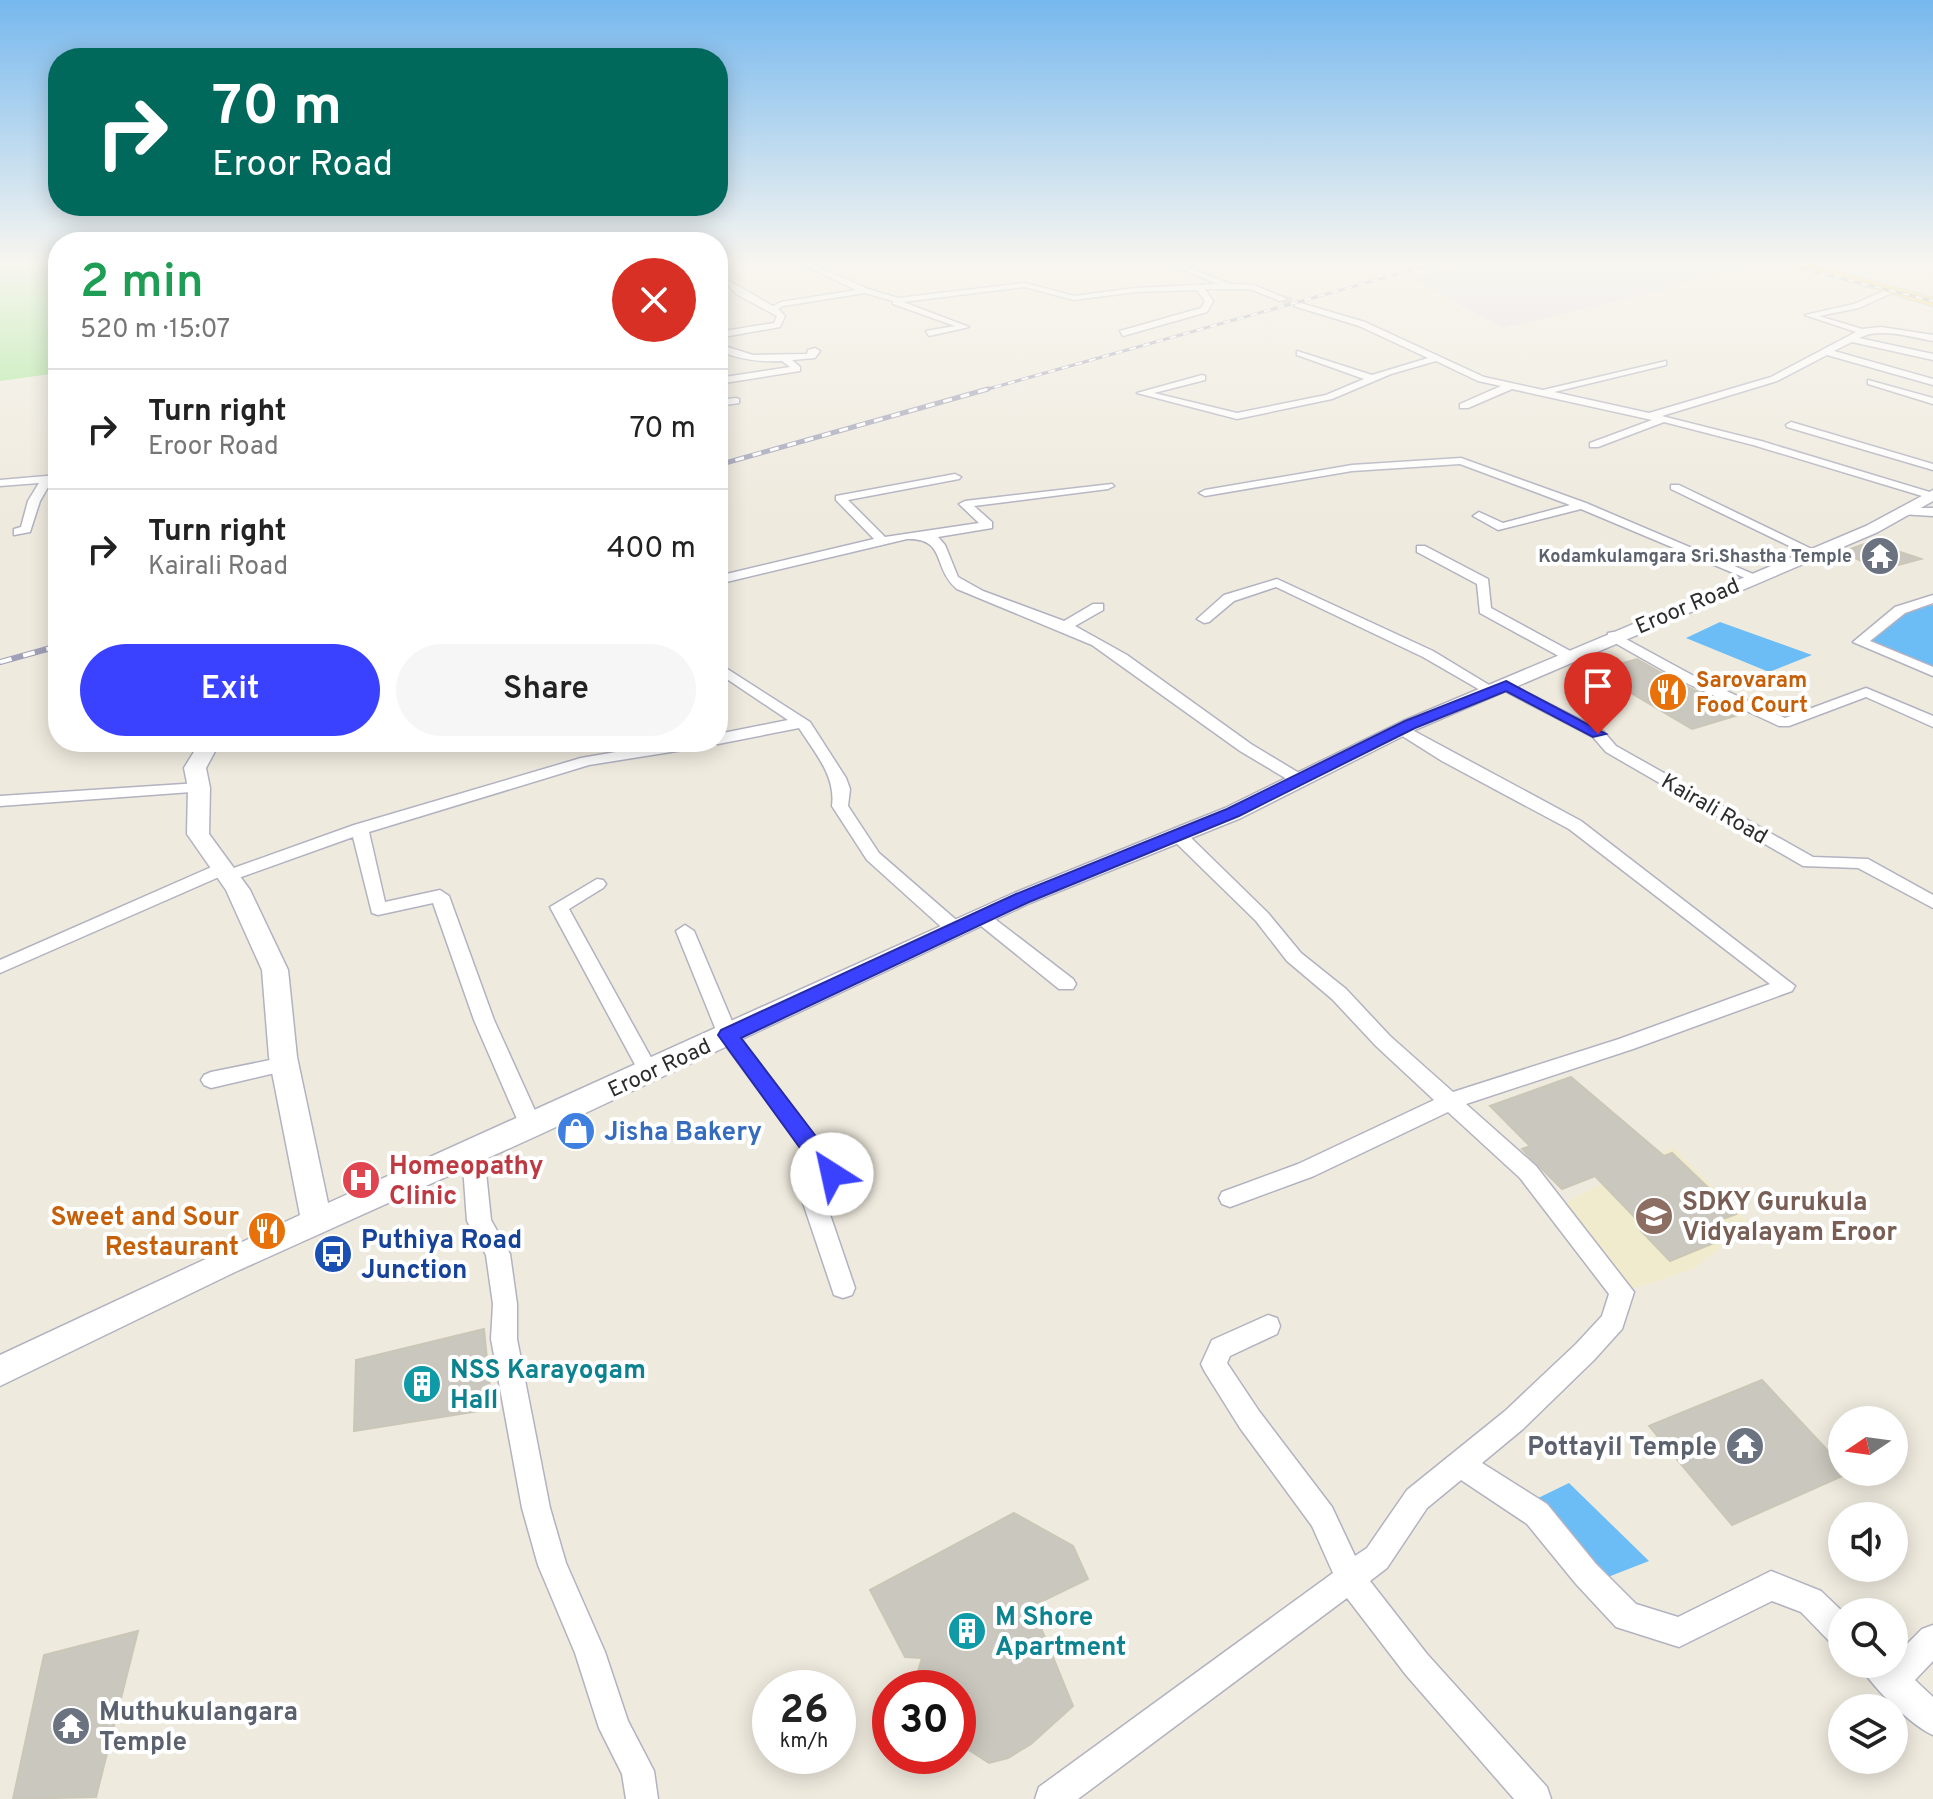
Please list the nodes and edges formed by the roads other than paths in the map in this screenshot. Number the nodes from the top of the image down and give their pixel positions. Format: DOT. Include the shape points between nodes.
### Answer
graph roads {
  1 [pos="1409,347"];
  2 [pos="1837,347"];
  3 [pos="1887,347"];
  4 [pos="815,351"];
  5 [pos="1828,352"];
  6 [pos="728,353"];
  7 [pos="1300,353"];
  8 [pos="1933,357"];
  9 [pos="785,358"];
  10 [pos="1434,359"];
  11 [pos="1663,363"];
  12 [pos="1202,378"];
  13 [pos="1371,378"];
  14 [pos="728,379"];
  15 [pos="1871,382"];
  16 [pos="1933,382"];
  17 [pos="1512,385"];
  18 [pos="1544,391"];
  19 [pos="736,401"];
  20 [pos="1933,401"];
  21 [pos="728,402"];
  22 [pos="1464,406"];
  23 [pos="1656,418"];
  24 [pos="1791,425"];
  25 [pos="1594,445"];
  26 [pos="1933,467"];
  27 [pos="955,477"];
  28 [pos="48,479"];
  29 [pos="0,483"];
  30 [pos="48,485"];
  31 [pos="1108,486"];
  32 [pos="1675,487"];
  33 [pos="1932,496"];
  34 [pos="1219,504"];
  35 [pos="1582,505"];
  36 [pos="1905,511"];
  37 [pos="1933,512"];
  38 [pos="1479,516"];
  39 [pos="18,532"];
  40 [pos="928,535"];
  41 [pos="883,541"];
  42 [pos="1421,549"];
  43 [pos="1814,553"];
  44 [pos="1754,577"];
  45 [pos="728,578"];
  46 [pos="1933,599"];
  47 [pos="1098,607"];
  48 [pos="1204,619"];
  49 [pos="1065,626"];
  50 [pos="1613,636"];
  51 [pos="1569,656"];
  52 [pos="1933,672"];
  53 [pos="728,674"];
  54 [pos="1499,689"];
  55 [pos="801,722"];
  56 [pos="1933,722"];
  57 [pos="1401,729"];
  58 [pos="728,737"];
  59 [pos="204,752"];
  60 [pos="641,752"];
  61 [pos="1298,779"];
  62 [pos="199,788"];
  63 [pos="0,801"];
  64 [pos="360,829"];
  65 [pos="1178,835"];
  66 [pos="225,872"];
  67 [pos="597,884"];
  68 [pos="1933,902"];
  69 [pos="981,917"];
  70 [pos="955,929"];
  71 [pos="685,931"];
  72 [pos="0,967"];
  73 [pos="1066,984"];
  74 [pos="728,1035"];
  75 [pos="285,1064"];
  76 [pos="649,1072"];
  77 [pos="211,1080"];
  78 [pos="1451,1101"];
  79 [pos="531,1126"];
  80 [pos="473,1153"];
  81 [pos="1230,1198"];
  82 [pos="317,1222"];
  83 [pos="843,1288"];
  84 [pos="1268,1326"];
  85 [pos="0,1371"];
  86 [pos="1462,1465"];
  87 [pos="1351,1578"];
  88 [pos="1828,1618"];
  89 [pos="1933,1640"];
  90 [pos="1908,1656"];
  91 [pos="1889,1678"];
  92 [pos="1933,1719"];
  93 [pos="642,1799"];
  94 [pos="1051,1799"];
  95 [pos="1535,1799"];
  1 -- 10 [label="street"];
  2 -- 5 [label="street"];
  3 -- 8 [label="street"];
  4 -- 9 [label="street" via="812,356"];
  5 -- 16 [label="street"];
  5 -- 23 [label="street" via="1774,379"];
  6 -- 9 [label="street"];
  7 -- 13 [label="street"];
  9 -- 14 [label="street" via="797,369"];
  10 -- 13 [label="street"];
  10 -- 17 [label="street" via="1481,379"];
  11 -- 18 [label="street"];
  12 -- 13 [label="street" via="1142,393 1229,416 1329,397"];
  15 -- 20 [label="street"];
  17 -- 18 [label="street"];
  17 -- 22 [label="street"];
  18 -- 23 [label="street"];
  19 -- 21 [label="street"];
  23 -- 25 [label="street"];
  23 -- 33 [label="street"];
  24 -- 26 [label="street"];
  27 -- 41 [label="street" via="840,498"];
  28 -- 29 [label="street"];
  30 -- 39 [label="street" via="34,501 26,529"];
  31 -- 40 [label="street" via="965,504 988,525"];
  32 -- 43 [label="street"];
  33 -- 36 [label="main road, Eroor Road"];
  34 -- 35 [label="street" via="1205,493 1352,468 1461,461"];
  35 -- 38 [label="street" via="1502,527"];
  35 -- 44 [label="street"];
  36 -- 37 [label="street"];
  36 -- 43 [label="main road, Eroor Road"];
  40 -- 41 [label="street"];
  40 -- 49 [label="street" via="937,540 956,582"];
  41 -- 45 [label="street"];
  42 -- 51 [label="street" via="1483,582 1485,610"];
  43 -- 44 [label="main road, Eroor Road"];
  44 -- 50 [label="main road, Eroor Road"];
  46 -- 52 [label="street" via="1900,610 1860,642"];
  47 -- 49 [label="street"];
  48 -- 54 [label="street, Kairali Road" via="1229,598 1277,583"];
  49 -- 61 [label="street"];
  50 -- 51 [label="main road, Eroor Road"];
  50 -- 56 [label="street" via="1784,723 1866,692"];
  51 -- 54 [label="main road, Eroor Road"];
  53 -- 55 [label="street"];
  54 -- 57 [label="main road, Eroor Road"];
  54 -- 68 [label="street, Kairali Road" via="1598,734 1611,749 1809,862 1862,863"];
  55 -- 58 [label="street"];
  55 -- 70 [label="street" via="832,766 842,789 840,806 873,856"];
  57 -- 61 [label="main road, Eroor Road"];
  57 -- 78 [label="street" via="1575,825 1785,986"];
  59 -- 62 [label="main road" via="195,768"];
  60 -- 64 [label="street" via="587,761"];
  61 -- 65 [label="main road, Eroor Road"];
  62 -- 63 [label="street"];
  62 -- 66 [label="main road" via="198,834"];
  64 -- 66 [label="street"];
  64 -- 79 [label="street" via="378,909 440,896 484,1020"];
  65 -- 69 [label="main road, Eroor Road"];
  65 -- 78 [label="street" via="1262,917 1294,957"];
  66 -- 72 [label="street"];
  66 -- 75 [label="main road" via="275,970"];
  67 -- 76 [label="street" via="559,907"];
  69 -- 70 [label="main road, Eroor Road"];
  69 -- 73 [label="street"];
  70 -- 74 [label="main road, Eroor Road"];
  71 -- 74 [label="street"];
  74 -- 76 [label="main road, Eroor Road"];
  74 -- 83 [label="street" via="832,1174 809,1188"];
  75 -- 77 [label="street"];
  75 -- 82 [label="main road"];
  76 -- 79 [label="main road, Eroor Road"];
  78 -- 81 [label="street" via="1306,1170"];
  78 -- 86 [label="street" via="1528,1172 1622,1292 1613,1321 1585,1352"];
  79 -- 80 [label="main road, Eroor Road"];
  80 -- 82 [label="main road, Eroor Road"];
  80 -- 93 [label="street" via="479,1221 498,1254 504,1339 536,1508 552,1565 590,1652 615,1728 638,1771"];
  82 -- 85 [label="main road, Eroor Road"];
  84 -- 87 [label="street" via="1221,1348 1214,1364 1228,1391 1319,1511"];
  86 -- 87 [label="street" via="1417,1499 1377,1558"];
  86 -- 88 [label="street" via="1537,1514 1627,1616 1679,1632 1771,1586 1811,1601"];
  87 -- 94 [label="street"];
  87 -- 95 [label="street" via="1434,1687"];
  89 -- 90 [label="street"];
  91 -- 92 [label="street"];
}
